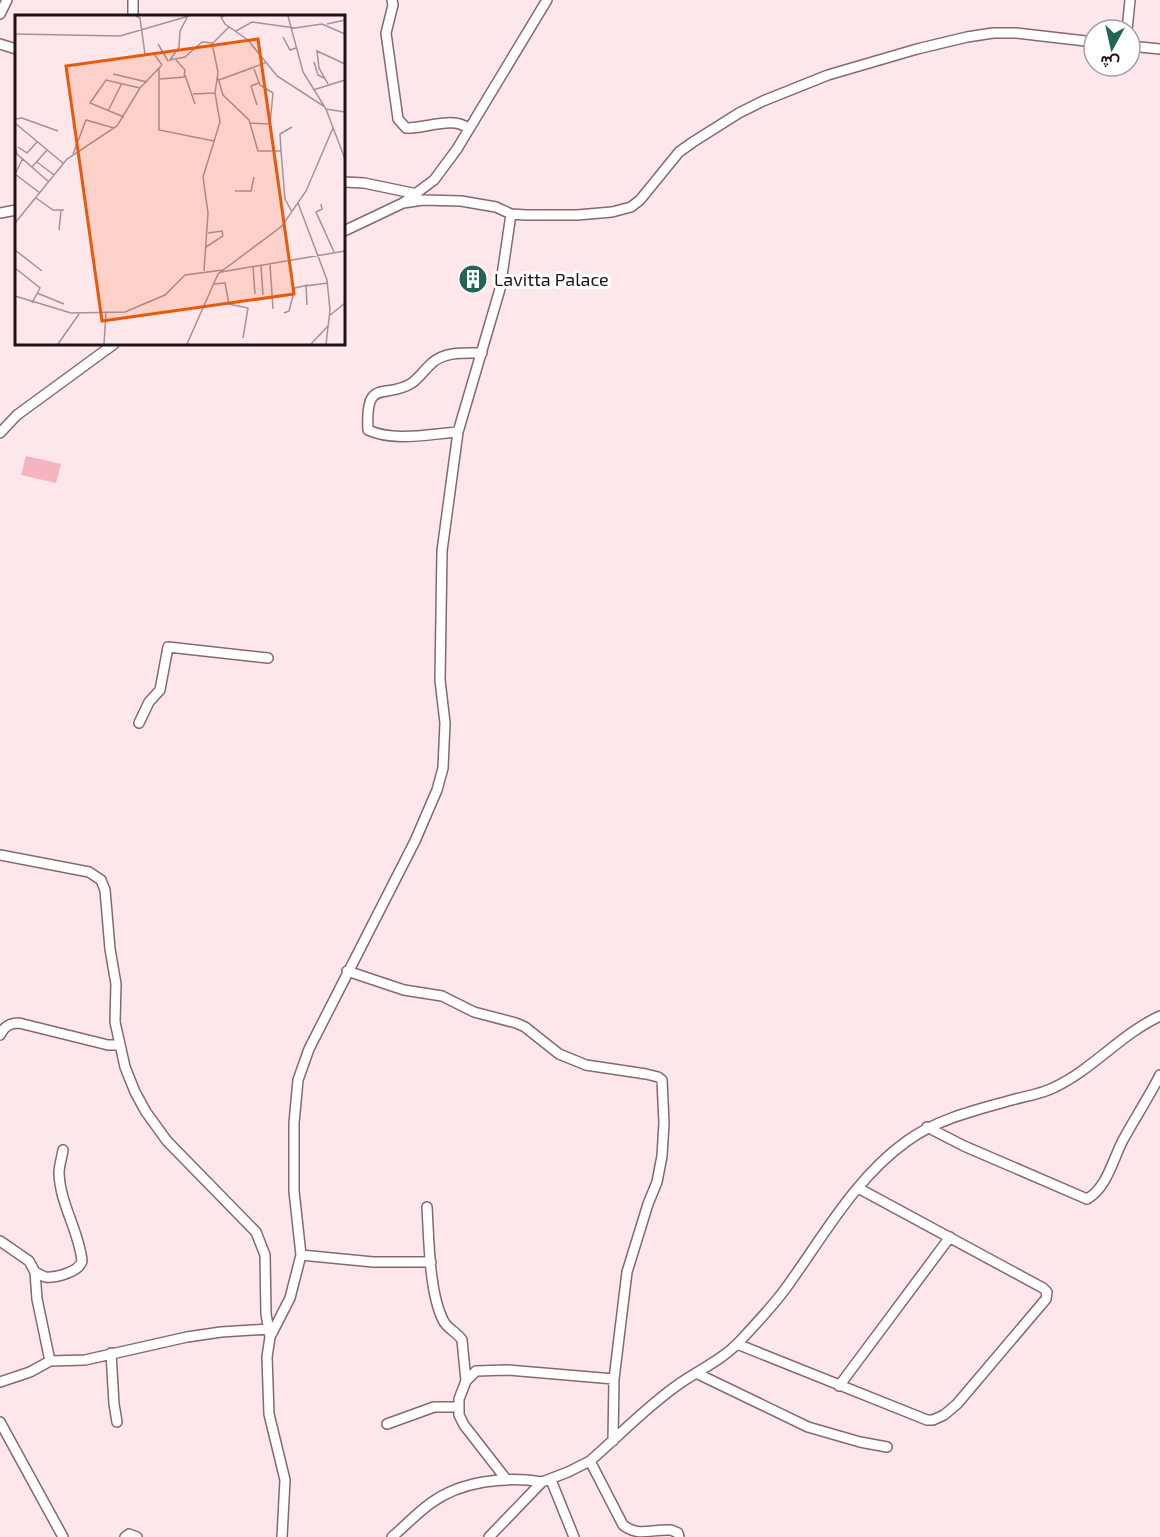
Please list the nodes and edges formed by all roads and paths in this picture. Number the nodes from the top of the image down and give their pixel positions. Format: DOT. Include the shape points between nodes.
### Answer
graph roads {
  1 [pos="7,0"];
  2 [pos="133,0"];
  3 [pos="392,0"];
  4 [pos="548,0"];
  5 [pos="1130,0"];
  6 [pos="0,14"];
  7 [pos="134,15"];
  8 [pos="1128,18"];
  9 [pos="1082,41"];
  10 [pos="0,44"];
  11 [pos="1142,47"];
  12 [pos="15,49"];
  13 [pos="1160,49"];
  14 [pos="469,129"];
  15 [pos="345,182"];
  16 [pos="417,194"];
  17 [pos="403,203"];
  18 [pos="15,210"];
  19 [pos="0,213"];
  20 [pos="511,214"];
  21 [pos="345,231"];
  22 [pos="113,345"];
  23 [pos="482,353"];
  24 [pos="458,432"];
  25 [pos="0,433"];
  26 [pos="268,657"];
  27 [pos="139,723"];
  28 [pos="0,855"];
  29 [pos="347,971"];
  30 [pos="1160,1017"];
  31 [pos="0,1035"];
  32 [pos="120,1045"];
  33 [pos="1160,1075"];
  34 [pos="927,1127"];
  35 [pos="63,1150"];
  36 [pos="858,1188"];
  37 [pos="427,1207"];
  38 [pos="950,1238"];
  39 [pos="0,1241"];
  40 [pos="301,1255"];
  41 [pos="431,1262"];
  42 [pos="35,1272"];
  43 [pos="269,1333"];
  44 [pos="737,1344"];
  45 [pos="111,1353"];
  46 [pos="50,1361"];
  47 [pos="696,1373"];
  48 [pos="614,1379"];
  49 [pos="466,1381"];
  50 [pos="0,1382"];
  51 [pos="839,1386"];
  52 [pos="458,1407"];
  53 [pos="0,1422"];
  54 [pos="117,1422"];
  55 [pos="387,1424"];
  56 [pos="612,1441"];
  57 [pos="887,1448"];
  58 [pos="590,1461"];
  59 [pos="506,1479"];
  60 [pos="546,1481"];
  61 [pos="63,1537"];
  62 [pos="125,1537"];
  63 [pos="137,1537"];
  64 [pos="282,1537"];
  65 [pos="392,1537"];
  66 [pos="489,1537"];
  67 [pos="574,1537"];
  68 [pos="679,1537"];
  1 -- 6 [label="street"];
  2 -- 7 [label="street"];
  3 -- 14 [label="street" via="386,33 398,119 406,128 454,122"];
  4 -- 14 [label="street"];
  5 -- 8 [label="street"];
  9 -- 20 [label="street" via="993,33 937,44 828,75 747,109 693,142 679,152 631,207 577,215"];
  10 -- 12 [label="street"];
  11 -- 13 [label="street"];
  14 -- 16 [label="street" via="434,180"];
  15 -- 16 [label="street"];
  16 -- 17 [label="street"];
  17 -- 20 [label="street" via="461,201 496,207"];
  17 -- 21 [label="street"];
  18 -- 19 [label="street"];
  20 -- 23 [label="street" via="500,289"];
  22 -- 25 [label="street" via="17,415"];
  23 -- 24 [label="street"];
  23 -- 24 [label="street" via="440,357 412,382 381,390 371,400 368,429 375,433 408,436"];
  24 -- 29 [label="street" via="442,551 443,768 415,841"];
  26 -- 27 [label="street" via="168,647 160,690"];
  28 -- 32 [label="street" via="89,872 101,879"];
  29 -- 40 [label="street" via="298,1080 294,1191"];
  29 -- 48 [label="street" via="404,990 442,996 474,1012 516,1023 559,1054 579,1063 662,1080 662,1156 627,1272"];
  30 -- 34 [label="street" via="1055,1088"];
  31 -- 32 [label="street" via="11,1023 19,1023"];
  32 -- 43 [label="street" via="135,1092 153,1122 180,1157 256,1232 265,1255"];
  33 -- 34 [label="street" via="1101,1187 1087,1199"];
  34 -- 36 [label="street" via="882,1162"];
  35 -- 42 [label="street" via="59,1174 82,1261 77,1269 66,1273 44,1277"];
  36 -- 38 [label="street"];
  36 -- 44 [label="street" via="785,1290"];
  37 -- 41 [label="street"];
  38 -- 51 [label="street"];
  38 -- 51 [label="street" via="1043,1288 1046,1299 957,1404 938,1418 927,1420"];
  39 -- 42 [label="street" via="29,1261"];
  40 -- 41 [label="street" via="373,1262"];
  40 -- 43 [label="street" via="290,1298"];
  41 -- 49 [label="street" via="440,1314 447,1327 462,1340"];
  42 -- 46 [label="street"];
  43 -- 45 [label="street" via="221,1332"];
  43 -- 64 [label="street" via="268,1414 285,1480"];
  44 -- 47 [label="street"];
  44 -- 51 [label="street"];
  45 -- 46 [label="street" via="85,1360"];
  45 -- 54 [label="street"];
  46 -- 50 [label="street"];
  47 -- 56 [label="street" via="636,1417"];
  47 -- 57 [label="street" via="808,1428"];
  48 -- 49 [label="street" via="507,1370 476,1371"];
  48 -- 56 [label="street"];
  49 -- 52 [label="street"];
  52 -- 55 [label="street" via="434,1407"];
  52 -- 59 [label="street" via="464,1425"];
  53 -- 61 [label="street"];
  56 -- 58 [label="street"];
  58 -- 60 [label="street"];
  58 -- 68 [label="street" via="630,1534 639,1537 671,1530"];
  59 -- 60 [label="street"];
  59 -- 65 [label="street" via="441,1497"];
  60 -- 66 [label="street"];
  60 -- 67 [label="street"];
  62 -- 63 [label="street"];
}
